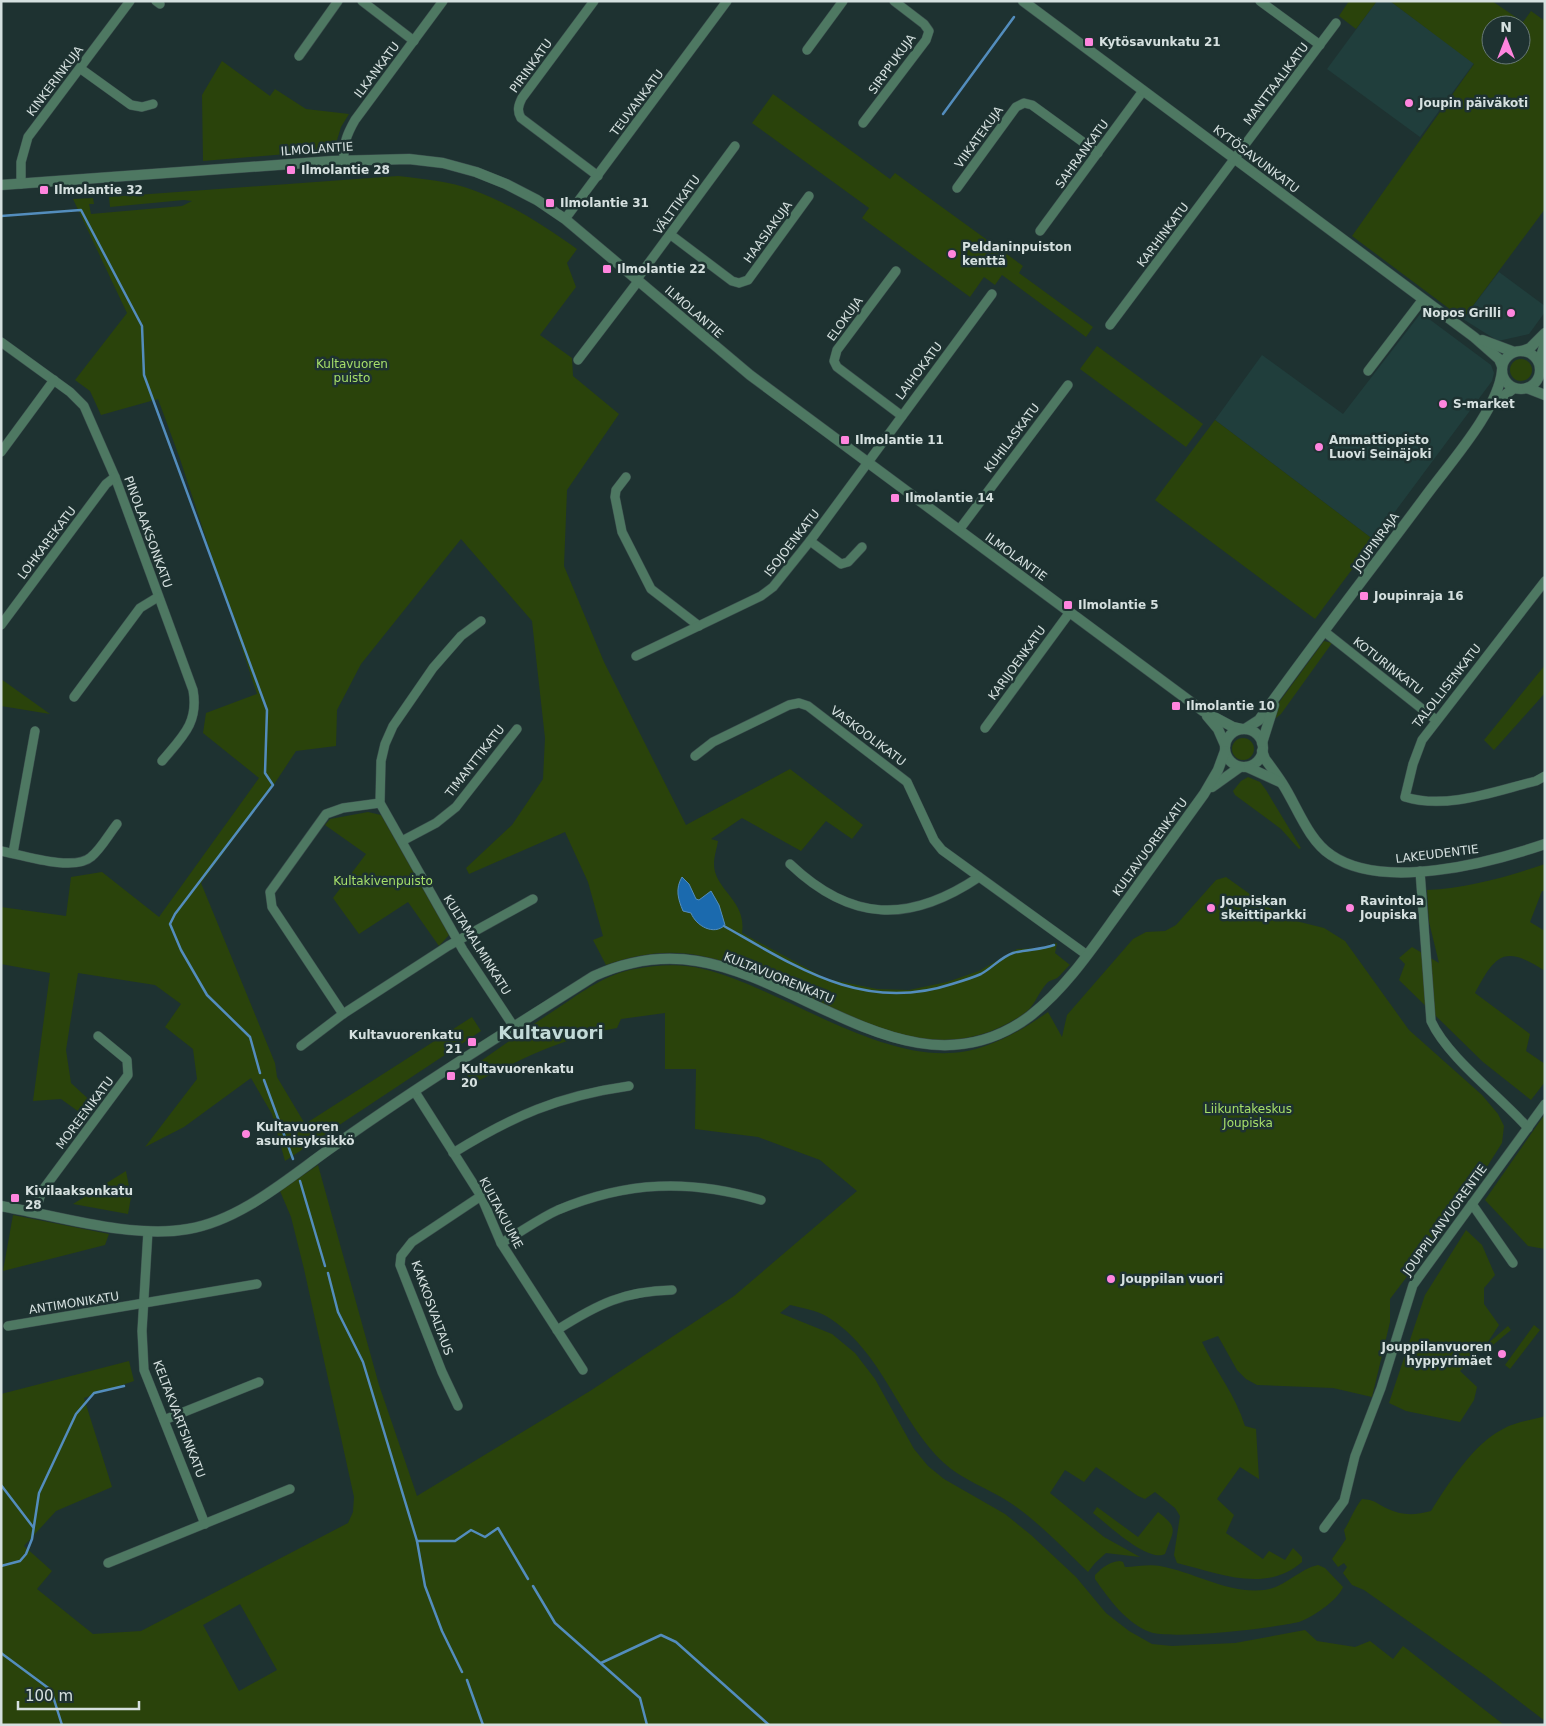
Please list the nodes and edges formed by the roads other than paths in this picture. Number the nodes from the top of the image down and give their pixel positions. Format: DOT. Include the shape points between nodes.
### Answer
graph roads {
  1 [pos="130,1"];
  2 [pos="338,1"];
  3 [pos="362,1"];
  4 [pos="443,1"];
  5 [pos="594,1"];
  6 [pos="727,1"];
  7 [pos="843,1"];
  8 [pos="894,1"];
  9 [pos="1023,1"];
  10 [pos="1260,1"];
  11 [pos="1336,23"];
  12 [pos="414,41"];
  13 [pos="1320,45"];
  14 [pos="807,50"];
  15 [pos="299,56"];
  16 [pos="81,69"];
  17 [pos="1143,91"];
  18 [pos="153,104"];
  19 [pos="863,123"];
  20 [pos="735,146"];
  21 [pos="1098,153"];
  22 [pos="1235,159"];
  23 [pos="344,160"];
  24 [pos="598,176"];
  25 [pos="22,184"];
  26 [pos="1,185"];
  27 [pos="957,188"];
  28 [pos="809,196"];
  29 [pos="565,219"];
  30 [pos="1040,231"];
  31 [pos="671,235"];
  32 [pos="896,271"];
  33 [pos="638,279"];
  34 [pos="992,294"];
  35 [pos="1423,299"];
  36 [pos="1110,325"];
  37 [pos="1545,333"];
  38 [pos="1474,336"];
  39 [pos="1,342"];
  40 [pos="1545,342"];
  41 [pos="1518,351"];
  42 [pos="578,360"];
  43 [pos="1539,363"];
  44 [pos="1502,368"];
  45 [pos="1368,371"];
  46 [pos="54,380"];
  47 [pos="1542,380"];
  48 [pos="1068,385"];
  49 [pos="1514,388"];
  50 [pos="1527,388"];
  51 [pos="1545,395"];
  52 [pos="1490,408"];
  53 [pos="902,416"];
  54 [pos="1,452"];
  55 [pos="867,462"];
  56 [pos="114,477"];
  57 [pos="626,477"];
  58 [pos="959,530"];
  59 [pos="810,541"];
  60 [pos="862,547"];
  61 [pos="1545,581"];
  62 [pos="158,597"];
  63 [pos="1070,612"];
  64 [pos="480,621"];
  65 [pos="1,625"];
  66 [pos="699,626"];
  67 [pos="1325,632"];
  68 [pos="636,656"];
  69 [pos="1280,690"];
  70 [pos="74,697"];
  71 [pos="1203,711"];
  72 [pos="1436,720"];
  73 [pos="985,728"];
  74 [pos="518,729"];
  75 [pos="1243,729"];
  76 [pos="35,731"];
  77 [pos="1262,747"];
  78 [pos="1225,748"];
  79 [pos="695,756"];
  80 [pos="162,761"];
  81 [pos="1244,767"];
  82 [pos="1545,776"];
  83 [pos="1283,784"];
  84 [pos="1204,794"];
  85 [pos="380,803"];
  86 [pos="117,824"];
  87 [pos="402,841"];
  88 [pos="1545,844"];
  89 [pos="1,851"];
  90 [pos="13,853"];
  91 [pos="790,864"];
  92 [pos="1420,871"];
  93 [pos="979,877"];
  94 [pos="533,899"];
  95 [pos="457,941"];
  96 [pos="1087,955"];
  97 [pos="342,1014"];
  98 [pos="514,1027"];
  99 [pos="98,1036"];
  100 [pos="301,1046"];
  101 [pos="629,1086"];
  102 [pos="415,1092"];
  103 [pos="1545,1104"];
  104 [pos="1528,1128"];
  105 [pos="452,1153"];
  106 [pos="481,1196"];
  107 [pos="761,1200"];
  108 [pos="1472,1204"];
  109 [pos="1,1206"];
  110 [pos="34,1212"];
  111 [pos="148,1231"];
  112 [pos="501,1242"];
  113 [pos="1513,1262"];
  114 [pos="257,1284"];
  115 [pos="672,1290"];
  116 [pos="144,1304"];
  117 [pos="8,1326"];
  118 [pos="557,1330"];
  119 [pos="583,1370"];
  120 [pos="259,1382"];
  121 [pos="458,1406"];
  122 [pos="164,1420"];
  123 [pos="290,1489"];
  124 [pos="205,1524"];
  125 [pos="1324,1528"];
  126 [pos="108,1563"];
  1 -- 16 [label="street, KINKERINKUJA"];
  2 -- 15 [label="street"];
  3 -- 12 [label="street"];
  4 -- 12 [label="street, ILKANKATU"];
  5 -- 24 [label="street, PIRINKATU" via="522,98 518,113"];
  6 -- 24 [label="street, TEUVANKATU"];
  7 -- 14 [label="street"];
  8 -- 19 [label="street, SIRPPUKUJA" via="924,24 929,32"];
  9 -- 17 [label="street, KYTÖSAVUNKATU"];
  10 -- 13 [label="street"];
  11 -- 13 [label="street, MANTTAALIKATU"];
  12 -- 23 [label="street, ILKANKATU" via="347,134"];
  13 -- 22 [label="street, MANTTAALIKATU"];
  16 -- 18 [label="street" via="131,105"];
  16 -- 25 [label="street, KINKERINKUJA" via="28,137 21,162"];
  17 -- 21 [label="street, SAHRANKATU"];
  17 -- 22 [label="street, KYTÖSAVUNKATU"];
  20 -- 31 [label="street, VÄLTTIKATU"];
  21 -- 27 [label="street, VIIKATEKUJA" via="1032,105 1024,104 1016,107"];
  21 -- 30 [label="street, SAHRANKATU"];
  22 -- 35 [label="street, KYTÖSAVUNKATU"];
  22 -- 36 [label="street, KARHINKATU"];
  23 -- 25 [label="street, ILMOLANTIE"];
  23 -- 29 [label="street, ILMOLANTIE" via="409,159 444,163 506,184"];
  24 -- 29 [label="street, TEUVANKATU"];
  25 -- 26 [label="street, ILMOLANTIE"];
  28 -- 31 [label="street, HAASIAKUJA" via="748,280 739,283"];
  29 -- 33 [label="street, ILMOLANTIE"];
  31 -- 33 [label="street, VÄLTTIKATU"];
  32 -- 53 [label="street, ELOKUJA" via="837,350 834,361 837,368"];
  33 -- 42 [label="street, VÄLTTIKATU"];
  33 -- 55 [label="street, ILMOLANTIE" via="750,376"];
  34 -- 53 [label="street, LAIHOKATU"];
  35 -- 38 [label="street, KYTÖSAVUNKATU"];
  35 -- 45 [label="street"];
  37 -- 41 [label="street" via="1530,348"];
  38 -- 41 [label="street, KYTÖSAVUNKATU"];
  38 -- 44 [label="street, KYTÖSAVUNKATU" via="1499,359"];
  39 -- 46 [label="street, PINOLAAKSONKATU"];
  40 -- 43 [label="street"];
  41 -- 43 [label="street" via="1532,354"];
  41 -- 44 [label="street" via="1509,355"];
  43 -- 47 [label="street"];
  44 -- 49 [label="street" via="1505,381"];
  44 -- 52 [label="street, JOUPINRAJA"];
  46 -- 54 [label="street"];
  46 -- 56 [label="street, PINOLAAKSONKATU" via="84,406"];
  47 -- 50 [label="street"];
  48 -- 58 [label="street, KUHILASKATU"];
  49 -- 50 [label="street"];
  49 -- 52 [label="street, JOUPINRAJA"];
  50 -- 51 [label="street"];
  52 -- 67 [label="street, JOUPINRAJA"];
  53 -- 55 [label="street, LAIHOKATU"];
  55 -- 58 [label="street, ILMOLANTIE"];
  55 -- 59 [label="street, ISOJOENKATU"];
  56 -- 62 [label="street, PINOLAAKSONKATU"];
  56 -- 65 [label="street, LOHKAREKATU"];
  57 -- 66 [label="street" via="615,497 622,532 651,589"];
  58 -- 63 [label="street, ILMOLANTIE"];
  59 -- 60 [label="street" via="841,564 848,562"];
  59 -- 66 [label="street, ISOJOENKATU" via="773,587"];
  61 -- 72 [label="street, TALOLLISENKATU"];
  62 -- 70 [label="street" via="140,608"];
  62 -- 80 [label="street, PINOLAAKSONKATU" via="194,690 196,703 190,726"];
  63 -- 71 [label="street, ILMOLANTIE"];
  63 -- 73 [label="street, KARIJOENKATU"];
  64 -- 85 [label="street" via="460,636 433,668 393,726 381,761"];
  66 -- 68 [label="street, ISOJOENKATU"];
  67 -- 69 [label="street, JOUPINRAJA"];
  67 -- 72 [label="street, KOTURINKATU"];
  69 -- 75 [label="street, JOUPINRAJA" via="1259,720"];
  69 -- 77 [label="street, JOUPINRAJA" via="1266,724"];
  71 -- 75 [label="street, ILMOLANTIE"];
  71 -- 78 [label="street, ILMOLANTIE" via="1218,729"];
  72 -- 82 [label="street, TALOLLISENKATU" via="1422,740 1412,764 1405,797 1422,802 1440,802 1536,781"];
  74 -- 87 [label="street, TIMANTTIKATU" via="456,807 436,823"];
  75 -- 77 [label="street" via="1256,734"];
  75 -- 78 [label="street" via="1230,734"];
  76 -- 90 [label="street"];
  77 -- 81 [label="street" via="1257,761"];
  77 -- 83 [label="street, LAKEUDENTIE" via="1265,759"];
  78 -- 81 [label="street" via="1230,761"];
  78 -- 84 [label="street, KULTAVUORENKATU" via="1218,770"];
  79 -- 93 [label="street, VASKOOLIKATU" via="714,742 789,705 808,706 907,782 934,840"];
  81 -- 83 [label="street"];
  81 -- 84 [label="street, KULTAVUORENKATU" via="1225,775"];
  83 -- 92 [label="street, LAKEUDENTIE" via="1318,843 1330,855 1367,871"];
  84 -- 96 [label="street, KULTAVUORENKATU"];
  85 -- 87 [label="street, KULTAMALMINKATU"];
  85 -- 97 [label="street" via="326,814 270,892 272,907"];
  86 -- 90 [label="street" via="92,857 82,863 68,864"];
  87 -- 95 [label="street, KULTAMALMINKATU"];
  88 -- 92 [label="street, LAKEUDENTIE" via="1477,862"];
  89 -- 90 [label="street"];
  91 -- 93 [label="street" via="832,896 870,909 916,908 936,902"];
  92 -- 104 [label="street" via="1431,1021 1436,1032 1462,1061"];
  93 -- 96 [label="street, VASKOOLIKATU"];
  94 -- 95 [label="street"];
  95 -- 97 [label="street"];
  95 -- 98 [label="street, KULTAMALMINKATU"];
  96 -- 98 [label="street, KULTAVUORENKATU" via="1028,1017 983,1039 957,1044 932,1045 891,1038 724,967 674,958 612,968"];
  97 -- 100 [label="street"];
  98 -- 102 [label="street, KULTAVUORENKATU"];
  99 -- 110 [label="street, MOREENIKATU" via="127,1060 128,1075 42,1191"];
  101 -- 105 [label="street" via="576,1096 537,1108"];
  102 -- 105 [label="street, KULTAKUUME"];
  102 -- 111 [label="street, KULTAVUORENKATU" via="284,1182 225,1218 188,1229"];
  103 -- 104 [label="street, JOUPPILANVUORENTIE"];
  104 -- 108 [label="street, JOUPPILANVUORENTIE"];
  105 -- 106 [label="street, KULTAKUUME"];
  106 -- 112 [label="street, KULTAKUUME"];
  106 -- 121 [label="street, KAKKOSVALTAUS" via="412,1242 401,1256 400,1265"];
  107 -- 112 [label="street" via="698,1186 624,1189 556,1211"];
  108 -- 113 [label="street"];
  108 -- 125 [label="street, JOUPPILANVUORENTIE" via="1412,1285 1381,1388 1355,1456 1344,1501"];
  109 -- 110 [label="street, KULTAVUORENKATU"];
  110 -- 111 [label="street, KULTAVUORENKATU"];
  111 -- 116 [label="street, KELTAKVARTSINKATU"];
  112 -- 118 [label="street, KULTAKUUME"];
  114 -- 116 [label="street, ANTIMONIKATU"];
  115 -- 118 [label="street" via="623,1295 587,1311"];
  116 -- 117 [label="street, ANTIMONIKATU"];
  116 -- 122 [label="street, KELTAKVARTSINKATU" via="144,1370"];
  118 -- 119 [label="street, KULTAKUUME"];
  120 -- 122 [label="street"];
  122 -- 124 [label="street, KELTAKVARTSINKATU"];
  123 -- 124 [label="street"];
  124 -- 126 [label="street"];
}
